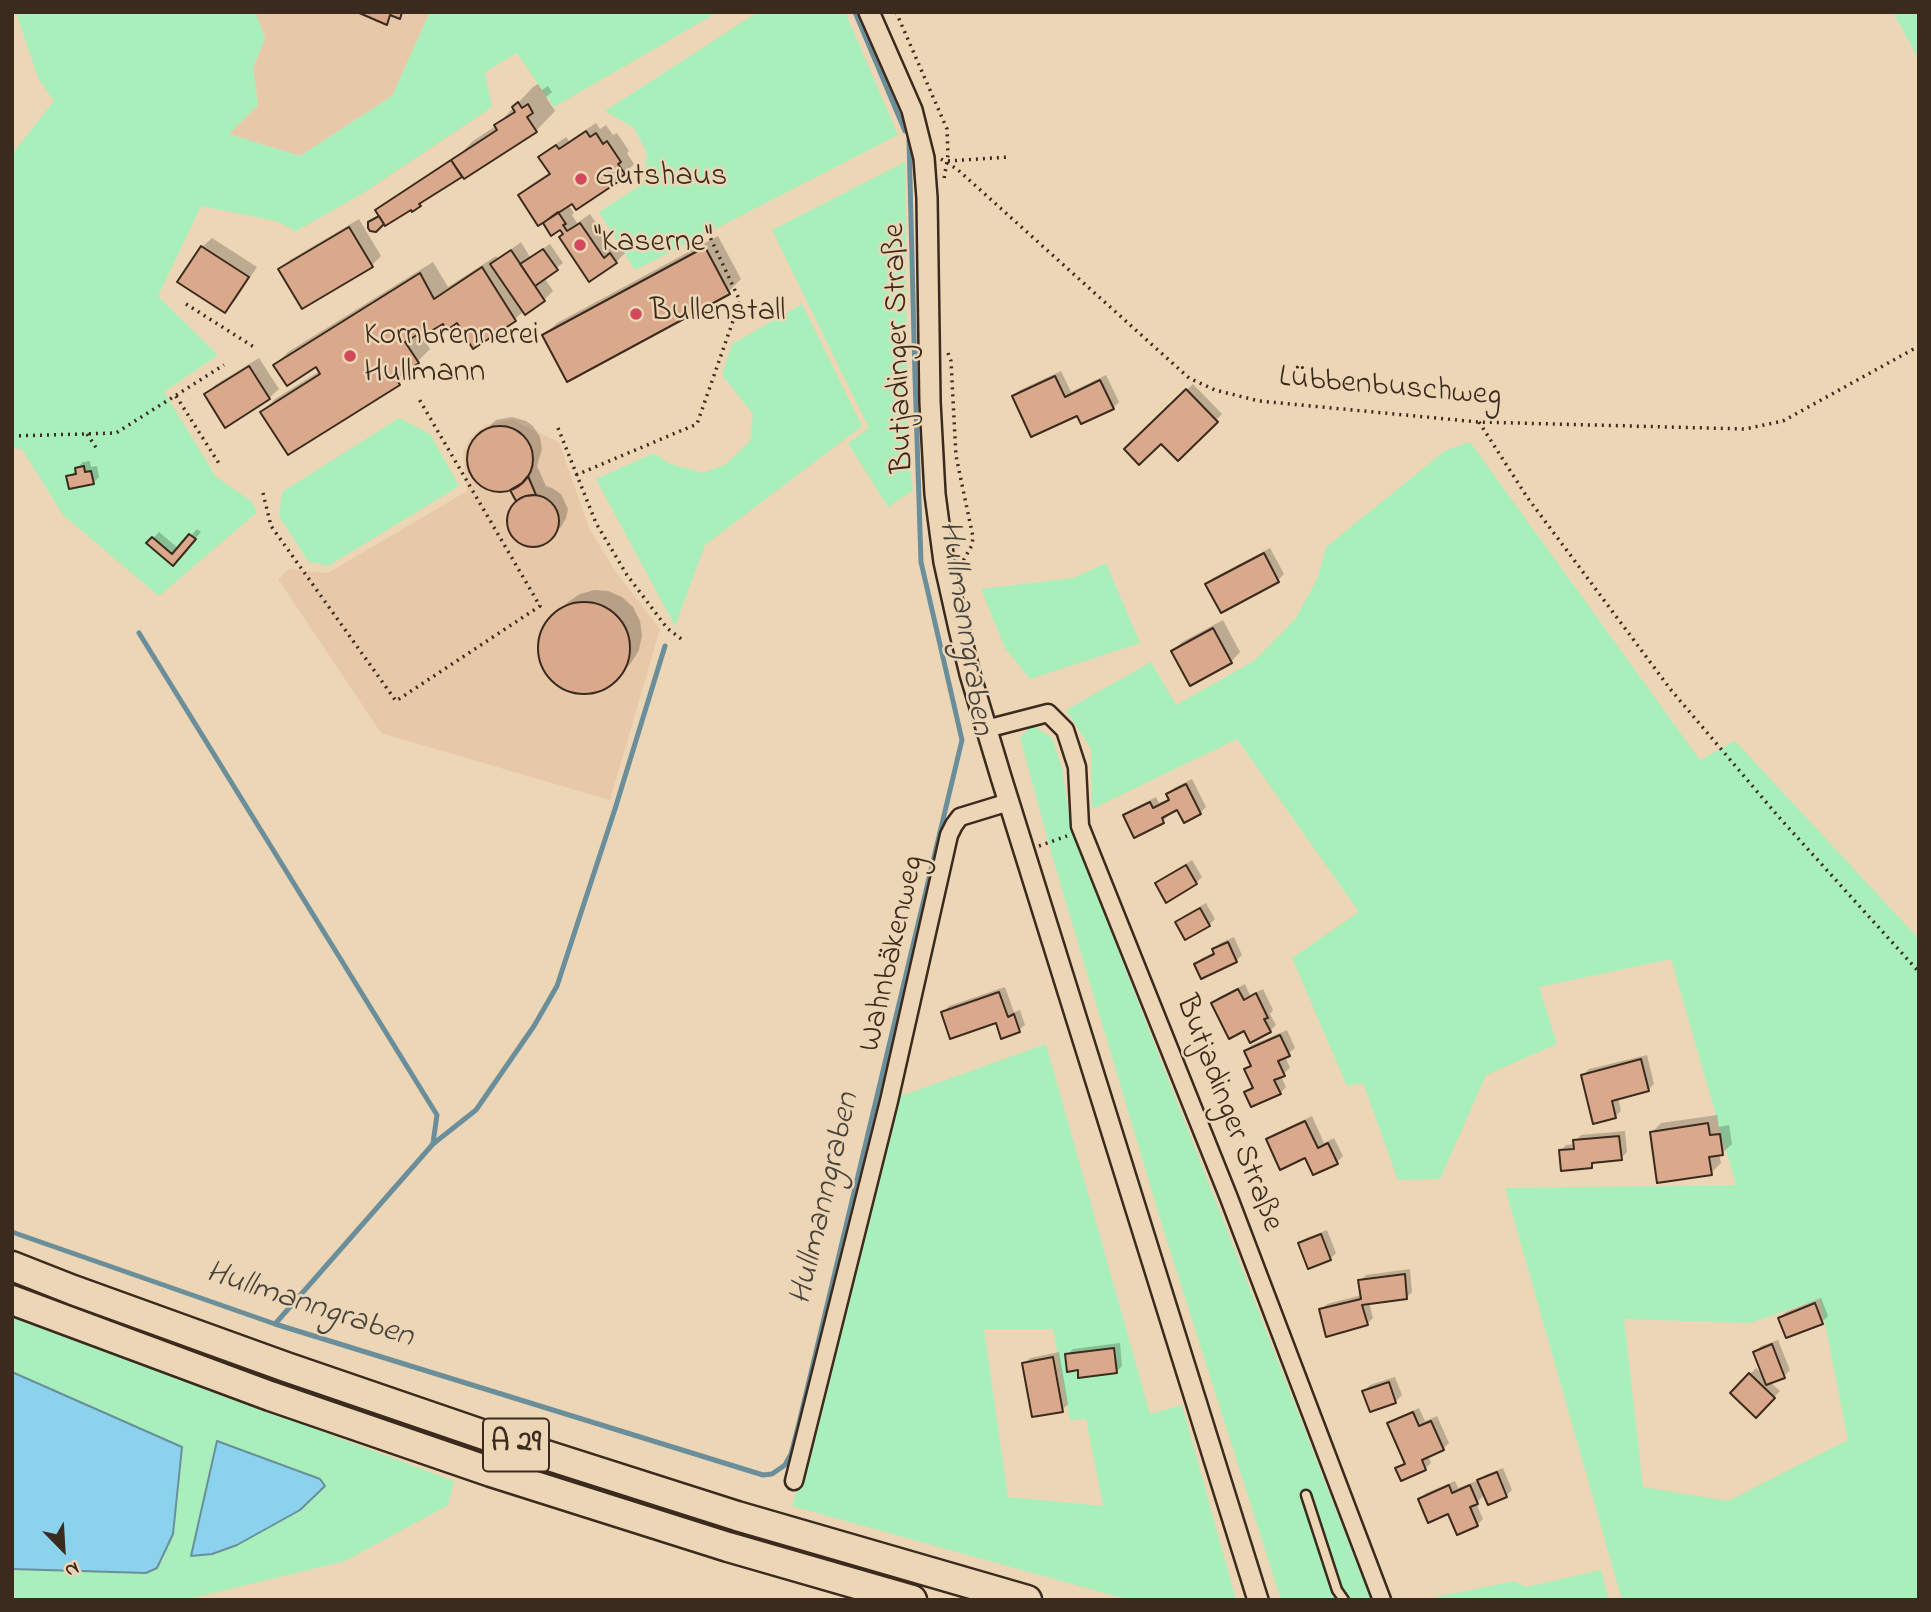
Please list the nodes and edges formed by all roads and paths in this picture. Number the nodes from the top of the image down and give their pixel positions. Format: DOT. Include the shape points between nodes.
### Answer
graph roads {
  1 [pos="869,12"];
  2 [pos="1009,157"];
  3 [pos="924,158"];
  4 [pos="947,161"];
  5 [pos="710,237"];
  6 [pos="186,304"];
  7 [pos="1919,346"];
  8 [pos="254,347"];
  9 [pos="224,365"];
  10 [pos="176,396"];
  11 [pos="419,399"];
  12 [pos="1478,422"];
  13 [pos="558,428"];
  14 [pos="87,434"];
  15 [pos="12,436"];
  16 [pos="97,449"];
  17 [pos="220,465"];
  18 [pos="576,474"];
  19 [pos="263,493"];
  20 [pos="684,640"];
  21 [pos="986,729"];
  22 [pos="1009,802"];
  23 [pos="1066,836"];
  24 [pos="1036,846"];
  25 [pos="1919,972"];
  26 [pos="12,1266"];
  27 [pos="12,1300"];
  28 [pos="794,1481"];
  29 [pos="1306,1495"];
  30 [pos="912,1600"];
  31 [pos="1027,1600"];
  32 [pos="1258,1600"];
  33 [pos="1344,1600"];
  34 [pos="1382,1600"];
  1 -- 3 [label="street, Butjadinger Straße" via="912,110"];
  2 -- 4 [label="path"];
  3 -- 4 [label="path"];
  3 -- 21 [label="street, Butjadinger Straße" via="930,402 938,517 956,617"];
  4 -- 12 [label="path, Lübbenbuschweg" via="1189,378 1259,401"];
  5 -- 18 [label="path" via="740,301 696,424"];
  6 -- 8 [label="path"];
  7 -- 12 [label="path, Lübbenbuschweg" via="1783,421 1745,429"];
  9 -- 10 [label="path"];
  10 -- 14 [label="path" via="116,433"];
  10 -- 17 [label="path"];
  11 -- 19 [label="path" via="540,606 396,701 271,526"];
  12 -- 25 [label="path" via="1527,497 1671,690"];
  13 -- 18 [label="path"];
  14 -- 15 [label="path"];
  14 -- 16 [label="path"];
  18 -- 20 [label="path" via="596,523 627,575 667,628"];
  21 -- 22 [label="street, Butjadinger Straße"];
  21 -- 34 [label="street, Butjadinger Straße" via="1048,713 1065,730 1077,766 1080,826 1229,1198"];
  22 -- 28 [label="street, Wahnbäkenweg" via="960,817 949,835 889,1101"];
  22 -- 32 [label="street, Butjadinger Straße"];
  23 -- 24 [label="path"];
  26 -- 31 [label="highway, A 29" via="499,1440 737,1516"];
  27 -- 30 [label="highway, A 29" via="491,1472"];
  29 -- 33 [label="lane"];
}
